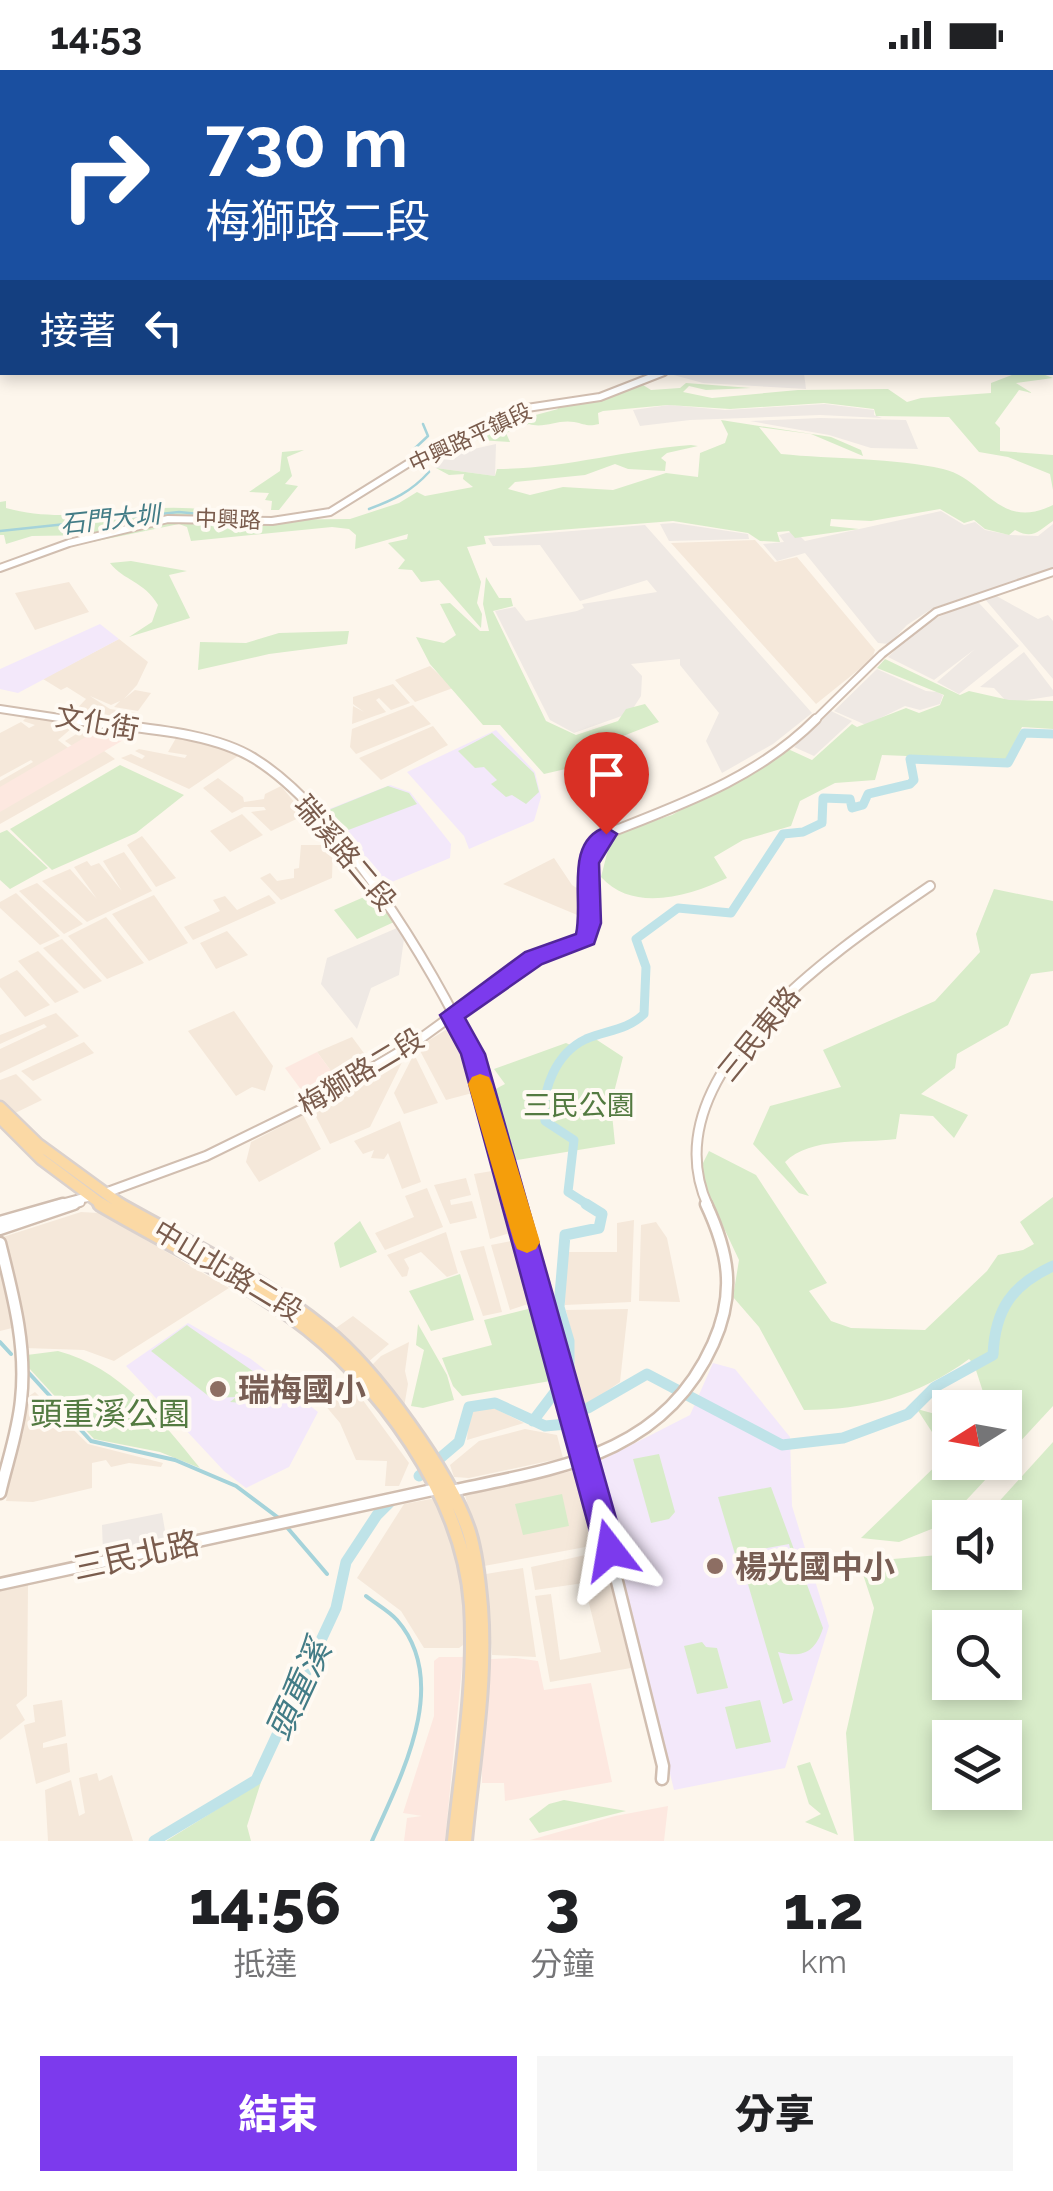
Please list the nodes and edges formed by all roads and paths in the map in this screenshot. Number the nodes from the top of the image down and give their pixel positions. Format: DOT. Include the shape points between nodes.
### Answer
graph roads {
  1 [pos="656,375"];
  2 [pos="342,506"];
  3 [pos="0,568"];
  4 [pos="1053,572"];
  5 [pos="0,709"];
  6 [pos="193,739"];
  7 [pos="930,886"];
  8 [pos="452,1015"];
  9 [pos="0,1107"];
  10 [pos="0,1118"];
  11 [pos="95,1196"];
  12 [pos="0,1226"];
  13 [pos="0,1242"];
  14 [pos="587,1460"];
  15 [pos="445,1490"];
  16 [pos="0,1492"];
  17 [pos="0,1584"];
  18 [pos="662,1779"];
  19 [pos="454,1841"];
  20 [pos="465,1841"];
  1 -- 2 [label="street, 中興路平鎮段" via="600,397 527,408 417,458"];
  2 -- 3 [label="street, 中興路" via="272,520 168,519"];
  4 -- 8 [label="street, 梅獅路二段" via="936,612 882,654 789,746 715,790 606,834 588,863 586,938 534,958"];
  5 -- 6 [label="street, 文化街"];
  6 -- 8 [label="street, 瑞溪路二段" via="254,758 316,814 401,921"];
  7 -- 14 [label="street, 三民東路" via="828,958 771,1010 736,1054 707,1103 696,1139 694,1176 729,1268 711,1353 684,1400"];
  8 -- 11 [label="street, 梅獅路二段" via="306,1107 206,1156"];
  8 -- 14 [label="street, 瑞溪路二段" via="473,1054"];
  9 -- 11 [label="main road, 中山北路二段"];
  10 -- 11 [label="main road, 中山北路二段" via="41,1160"];
  11 -- 12 [label="street, 梅獅路二段"];
  11 -- 15 [label="main road, 中山北路二段" via="317,1335 356,1374"];
  13 -- 16 [label="street" via="22,1356 22,1392"];
  14 -- 15 [label="street, 三民東路"];
  14 -- 18 [label="street, 瑞溪路二段"];
  15 -- 17 [label="street, 三民北路"];
  15 -- 19 [label="main road, 中山北路二段" via="470,1611"];
  15 -- 20 [label="main road, 中山北路二段" via="469,1532 482,1607"];
}
